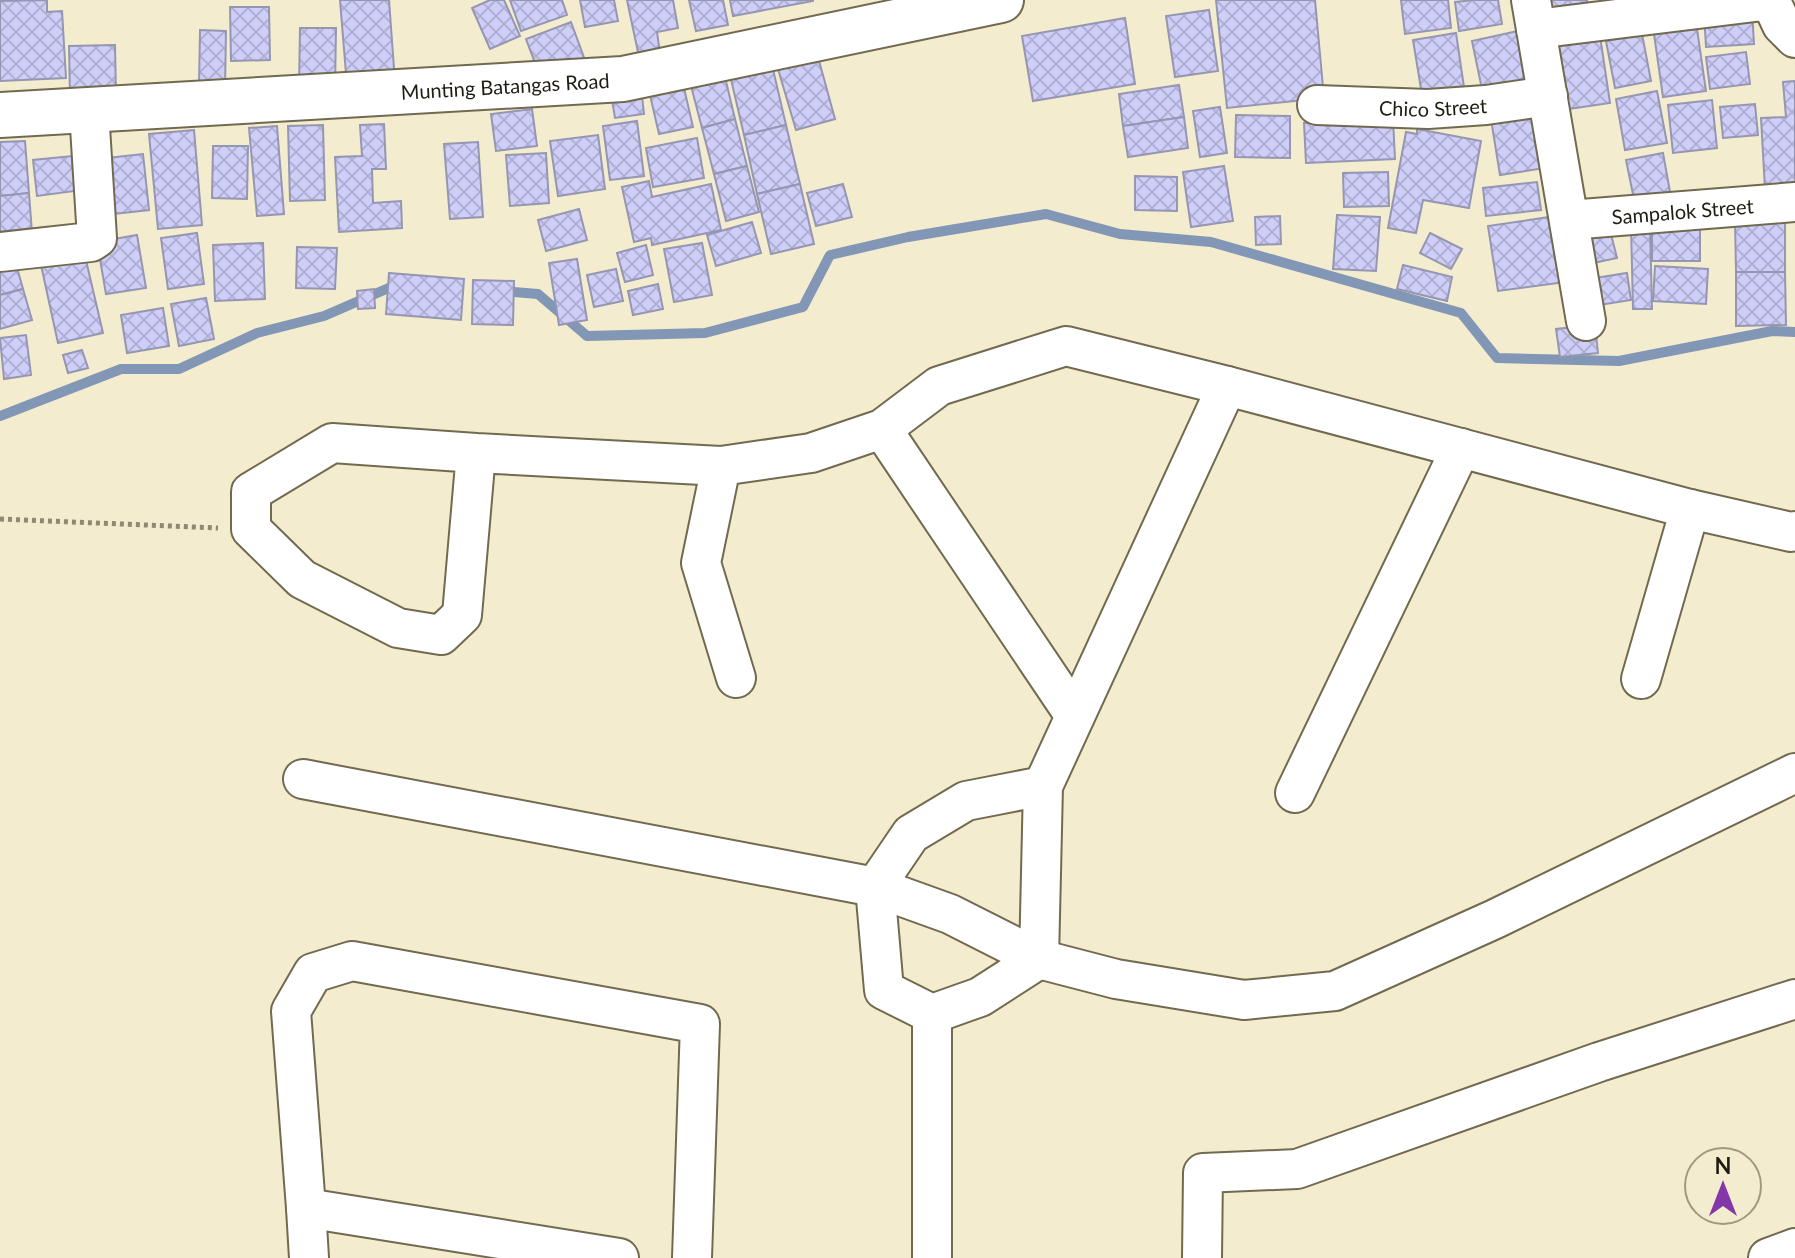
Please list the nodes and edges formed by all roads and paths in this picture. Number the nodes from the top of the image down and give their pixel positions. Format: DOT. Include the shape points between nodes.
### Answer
graph roads {
  1 [pos="1001,0"];
  2 [pos="1534,14"];
  3 [pos="1795,38"];
  4 [pos="1548,96"];
  5 [pos="1317,105"];
  6 [pos="89,111"];
  7 [pos="0,115"];
  8 [pos="1795,202"];
  9 [pos="1569,220"];
  10 [pos="0,252"];
  11 [pos="1586,321"];
  12 [pos="1227,386"];
  13 [pos="882,429"];
  14 [pos="1461,448"];
  15 [pos="476,453"];
  16 [pos="721,466"];
  17 [pos="1690,509"];
  18 [pos="0,519"];
  19 [pos="251,529"];
  20 [pos="1795,531"];
  21 [pos="736,678"];
  22 [pos="1641,679"];
  23 [pos="1075,716"];
  24 [pos="1795,773"];
  25 [pos="303,779"];
  26 [pos="1043,786"];
  27 [pos="1295,793"];
  28 [pos="875,887"];
  29 [pos="1039,959"];
  30 [pos="1795,999"];
  31 [pos="932,1014"];
  32 [pos="306,1208"];
  33 [pos="1795,1248"];
  34 [pos="309,1258"];
  35 [pos="619,1258"];
  36 [pos="692,1258"];
  37 [pos="932,1258"];
  38 [pos="1202,1258"];
  39 [pos="1768,1258"];
  1 -- 6 [label="street, Munting Batangas Road" via="623,79"];
  2 -- 3 [label="street" via="1763,1"];
  2 -- 4 [label="street"];
  4 -- 5 [label="street, Chico Street" via="1428,109"];
  4 -- 9 [label="street"];
  6 -- 7 [label="street, Munting Batangas Road"];
  6 -- 10 [label="street" via="97,238"];
  8 -- 9 [label="street, Sampalok Street"];
  9 -- 11 [label="street"];
  12 -- 13 [label="street" via="1066,346 939,386"];
  12 -- 14 [label="street"];
  12 -- 23 [label="street"];
  13 -- 16 [label="street" via="811,453"];
  13 -- 23 [label="street"];
  14 -- 17 [label="street"];
  14 -- 27 [label="street"];
  15 -- 16 [label="street"];
  15 -- 19 [label="street" via="332,443 251,492"];
  15 -- 19 [label="street" via="462,615 441,635 398,628 302,579"];
  16 -- 21 [label="street" via="701,563"];
  17 -- 20 [label="street"];
  17 -- 22 [label="street"];
  18 -- 19 [label="path"];
  23 -- 26 [label="street"];
  24 -- 29 [label="street" via="1335,991 1244,1000 1116,979"];
  25 -- 28 [label="street"];
  26 -- 28 [label="street" via="966,801 911,834"];
  26 -- 29 [label="street"];
  28 -- 29 [label="street" via="950,914"];
  28 -- 31 [label="street" via="884,990"];
  29 -- 31 [label="street" via="980,997"];
  30 -- 38 [label="street" via="1297,1169 1203,1173"];
  31 -- 37 [label="street"];
  32 -- 34 [label="street"];
  32 -- 35 [label="street"];
  32 -- 36 [label="street" via="291,1011 313,973 352,961 700,1024"];
  33 -- 39 [label="street"];
}
